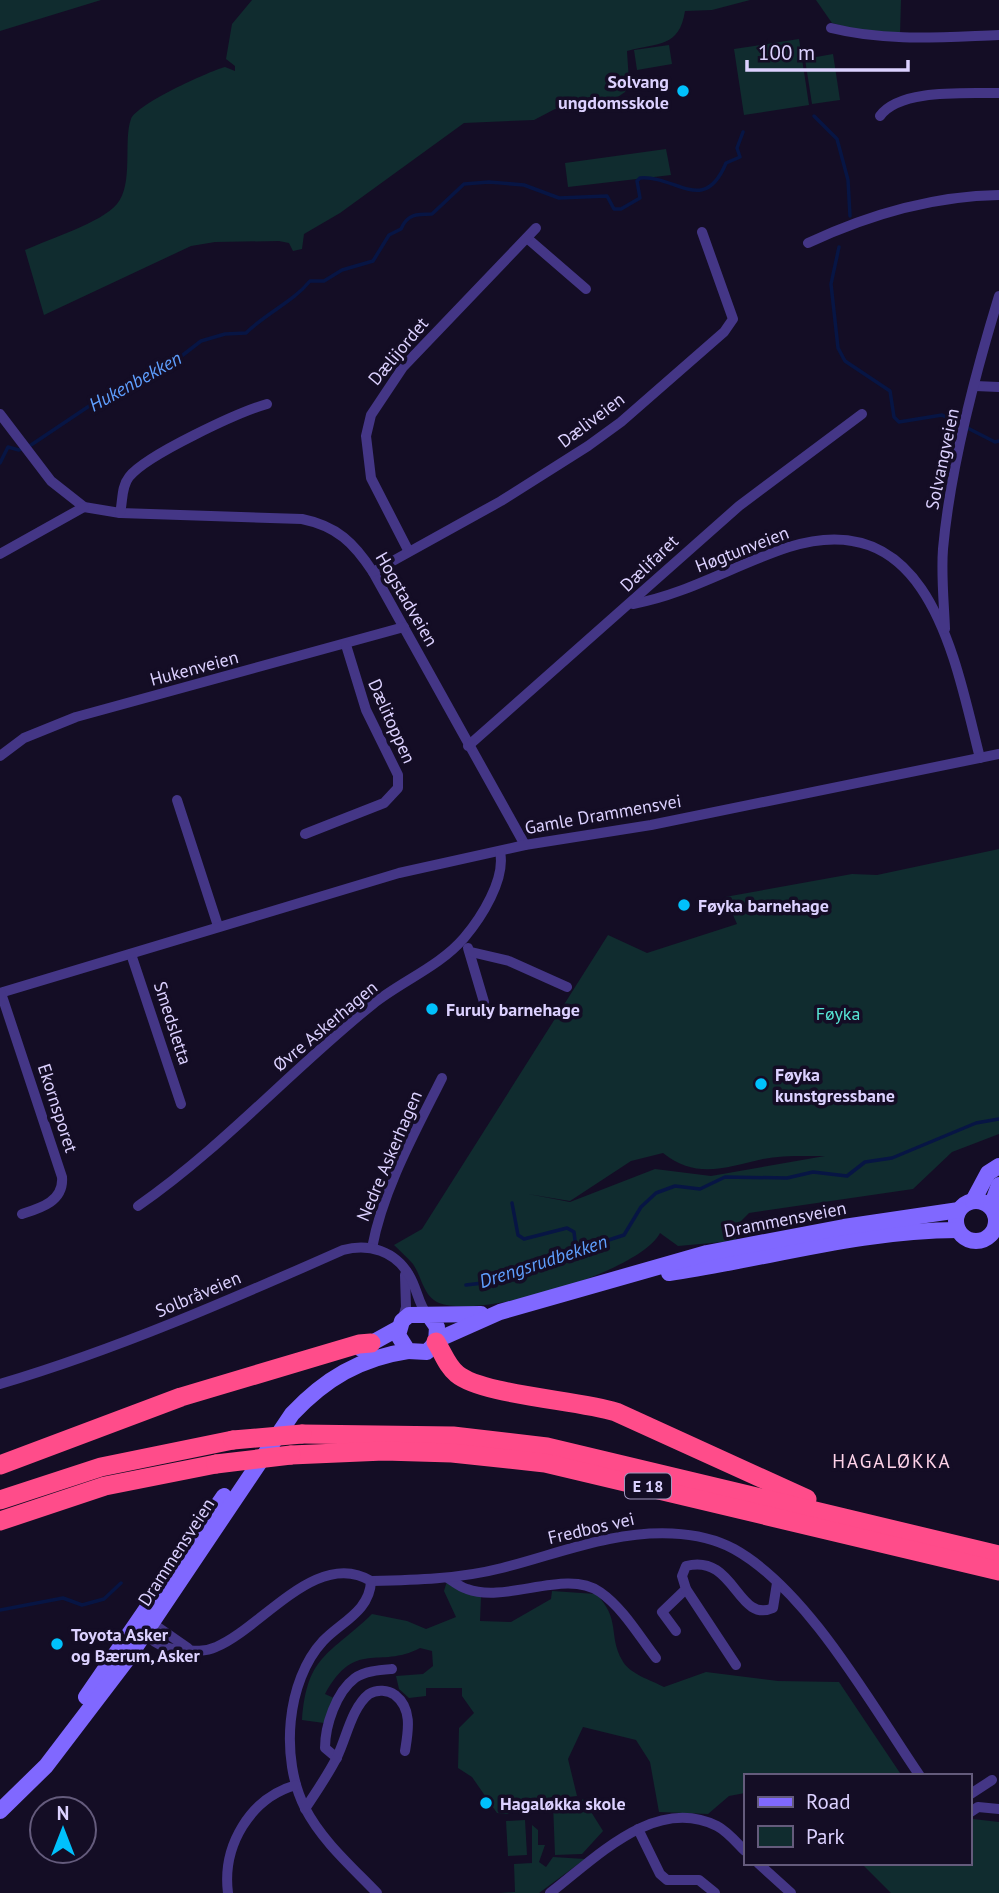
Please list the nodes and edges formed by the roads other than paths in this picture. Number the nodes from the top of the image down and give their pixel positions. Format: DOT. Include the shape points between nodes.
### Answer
graph roads {
  1 [pos="831,28"];
  2 [pos="999,35"];
  3 [pos="999,93"];
  4 [pos="880,116"];
  5 [pos="999,195"];
  6 [pos="536,228"];
  7 [pos="702,232"];
  8 [pos="527,238"];
  9 [pos="808,243"];
  10 [pos="586,289"];
  11 [pos="999,296"];
  12 [pos="975,386"];
  13 [pos="999,387"];
  14 [pos="267,404"];
  15 [pos="0,414"];
  16 [pos="862,414"];
  17 [pos="84,507"];
  18 [pos="120,513"];
  19 [pos="408,550"];
  20 [pos="0,554"];
  21 [pos="373,572"];
  22 [pos="632,604"];
  23 [pos="404,627"];
  24 [pos="946,632"];
  25 [pos="346,645"];
  26 [pos="468,746"];
  27 [pos="999,754"];
  28 [pos="0,756"];
  29 [pos="980,758"];
  30 [pos="177,800"];
  31 [pos="305,834"];
  32 [pos="525,845"];
  33 [pos="500,852"];
  34 [pos="218,926"];
  35 [pos="461,941"];
  36 [pos="471,952"];
  37 [pos="131,954"];
  38 [pos="567,987"];
  39 [pos="1,993"];
  40 [pos="484,1002"];
  41 [pos="442,1078"];
  42 [pos="181,1104"];
  43 [pos="999,1166"];
  44 [pos="999,1185"];
  45 [pos="973,1200"];
  46 [pos="138,1206"];
  47 [pos="959,1210"];
  48 [pos="995,1210"];
  49 [pos="22,1214"];
  50 [pos="958,1230"];
  51 [pos="995,1234"];
  52 [pos="372,1248"];
  53 [pos="404,1269"];
  54 [pos="622,1280"];
  55 [pos="500,1312"];
  56 [pos="429,1316"];
  57 [pos="400,1325"];
  58 [pos="371,1343"];
  59 [pos="439,1346"];
  60 [pos="408,1351"];
  61 [pos="0,1384"];
  62 [pos="0,1465"];
  63 [pos="0,1500"];
  64 [pos="0,1521"];
  65 [pos="872,1526"];
  66 [pos="999,1555"];
  67 [pos="999,1571"];
  68 [pos="448,1578"];
  69 [pos="371,1581"];
  70 [pos="777,1583"];
  71 [pos="686,1589"];
  72 [pos="145,1627"];
  73 [pos="676,1631"];
  74 [pos="656,1658"];
  75 [pos="737,1665"];
  76 [pos="392,1669"];
  77 [pos="405,1751"];
  78 [pos="337,1758"];
  79 [pos="919,1774"];
  80 [pos="992,1780"];
  81 [pos="296,1785"];
  82 [pos="971,1794"];
  83 [pos="0,1797"];
  84 [pos="305,1809"];
  85 [pos="999,1809"];
  86 [pos="0,1811"];
  87 [pos="971,1812"];
  88 [pos="638,1829"];
  89 [pos="744,1850"];
  90 [pos="760,1865"];
  91 [pos="228,1893"];
  92 [pos="377,1893"];
  93 [pos="550,1893"];
  94 [pos="715,1893"];
  95 [pos="791,1893"];
  1 -- 2 [label="street" via="893,39"];
  3 -- 4 [label="street" via="912,98 892,104"];
  5 -- 9 [label="street" via="912,205"];
  6 -- 8 [label="street, Dælijordet"];
  7 -- 19 [label="street, Dæliveien" via="733,319 724,332 588,446 501,501"];
  8 -- 10 [label="street"];
  8 -- 19 [label="street, Dælijordet" via="410,359 371,415 366,436 371,478"];
  11 -- 12 [label="street, Solvangveien"];
  12 -- 13 [label="street"];
  12 -- 24 [label="street, Solvangveien" via="943,551"];
  14 -- 18 [label="street" via="221,421 139,468 128,477"];
  15 -- 17 [label="street, Hogstadveien" via="51,481"];
  16 -- 22 [label="street, Dælifaret" via="738,506"];
  17 -- 18 [label="street, Hogstadveien"];
  17 -- 20 [label="street"];
  18 -- 21 [label="street, Hogstadveien" via="320,523 334,528 356,547"];
  19 -- 21 [label="street, Dæliveien"];
  21 -- 23 [label="street, Hogstadveien"];
  22 -- 24 [label="street, Høgtunveien" via="662,598 790,547 819,541 862,542 891,555 907,570"];
  22 -- 26 [label="street, Dælifaret"];
  23 -- 25 [label="street, Hukenveien"];
  23 -- 26 [label="street, Hogstadveien"];
  24 -- 29 [label="street, Høgtunveien"];
  25 -- 28 [label="street, Hukenveien" via="76,717 24,738"];
  25 -- 31 [label="street, Dælitoppen" via="366,710 398,775 398,789 384,803"];
  26 -- 32 [label="street, Hogstadveien"];
  27 -- 29 [label="street, Gamle Drammensvei"];
  29 -- 32 [label="street, Gamle Drammensvei" via="661,823"];
  30 -- 34 [label="street"];
  32 -- 33 [label="street, Gamle Drammensvei"];
  33 -- 34 [label="street, Gamle Drammensvei" via="363,883"];
  33 -- 35 [label="street, Øvre Askerhagen" via="501,870 493,889"];
  34 -- 37 [label="street, Gamle Drammensvei"];
  35 -- 36 [label="street"];
  35 -- 46 [label="street, Øvre Askerhagen" via="374,1004 215,1145"];
  36 -- 38 [label="street" via="509,961"];
  36 -- 40 [label="street"];
  37 -- 39 [label="street, Gamle Drammensvei"];
  37 -- 42 [label="street, Smedsletta"];
  39 -- 49 [label="street, Ekornsporet" via="63,1185 51,1202"];
  41 -- 52 [label="street, Nedre Askerhagen" via="400,1167"];
  43 -- 45 [label="main road" via="988,1173"];
  44 -- 48 [label="main road"];
  45 -- 47 [label="main road"];
  45 -- 48 [label="main road"];
  47 -- 50 [label="main road"];
  47 -- 54 [label="main road, Drammensveien" via="720,1251"];
  48 -- 51 [label="main road"];
  50 -- 51 [label="main road" via="974,1241"];
  50 -- 54 [label="main road, Drammensveien" via="874,1237"];
  52 -- 53 [label="street" via="386,1253"];
  52 -- 61 [label="street, Solbråveien" via="343,1250 173,1325"];
  53 -- 56 [label="street"];
  53 -- 57 [label="street" via="407,1307"];
  54 -- 55 [label="main road, Drammensveien"];
  55 -- 56 [label="main road, Drammensveien"];
  55 -- 59 [label="main road, Drammensveien"];
  56 -- 57 [label="main road" via="409,1315"];
  56 -- 59 [label="main road" via="438,1327"];
  57 -- 58 [label="main road, Drammensveien"];
  57 -- 60 [label="main road" via="400,1341"];
  58 -- 62 [label="highway" via="181,1397"];
  58 -- 72 [label="main road, Drammensveien" via="314,1378 280,1413 180,1555"];
  59 -- 60 [label="main road" via="427,1352"];
  59 -- 65 [label="highway, E 18" via="455,1372 477,1385 616,1412"];
  60 -- 72 [label="main road, Drammensveien" via="346,1370 292,1414"];
  63 -- 65 [label="highway, E 18, bridge" via="111,1465 233,1440 302,1434 453,1436 547,1447"];
  64 -- 67 [label="highway, E 18, bridge" via="105,1486 216,1464 291,1455 452,1453 545,1463"];
  65 -- 66 [label="highway, E 18"];
  68 -- 69 [label="street, Fredbos vei"];
  68 -- 70 [label="street, Fredbos vei" via="654,1532 695,1536 732,1548"];
  68 -- 74 [label="street" via="467,1590 486,1592 564,1585 598,1590 617,1606"];
  69 -- 72 [label="street, Fredbos vei" via="351,1572 327,1574 222,1644 194,1651 157,1645"];
  69 -- 81 [label="street" via="366,1602 325,1639 303,1668 293,1710"];
  70 -- 71 [label="street" via="773,1608 763,1612 753,1610 734,1584 710,1566 686,1566 682,1577"];
  70 -- 79 [label="street, Fredbos vei" via="808,1613"];
  71 -- 73 [label="street" via="658,1608"];
  71 -- 75 [label="street"];
  72 -- 83 [label="main road, Drammensveien" via="58,1735"];
  72 -- 86 [label="main road, Drammensveien" via="64,1745"];
  76 -- 78 [label="street" via="354,1678 340,1697 325,1736 325,1748"];
  77 -- 78 [label="street" via="409,1727 404,1706 390,1692 380,1690 369,1694 359,1707"];
  78 -- 84 [label="street"];
  80 -- 82 [label="street"];
  81 -- 84 [label="street"];
  81 -- 91 [label="street" via="274,1793 240,1829 228,1861"];
  84 -- 92 [label="street" via="332,1847"];
  85 -- 87 [label="street" via="978,1807"];
  88 -- 89 [label="street" via="656,1820 698,1819 719,1827"];
  88 -- 93 [label="street"];
  88 -- 94 [label="street" via="667,1880 699,1880"];
  90 -- 95 [label="street"];
}
